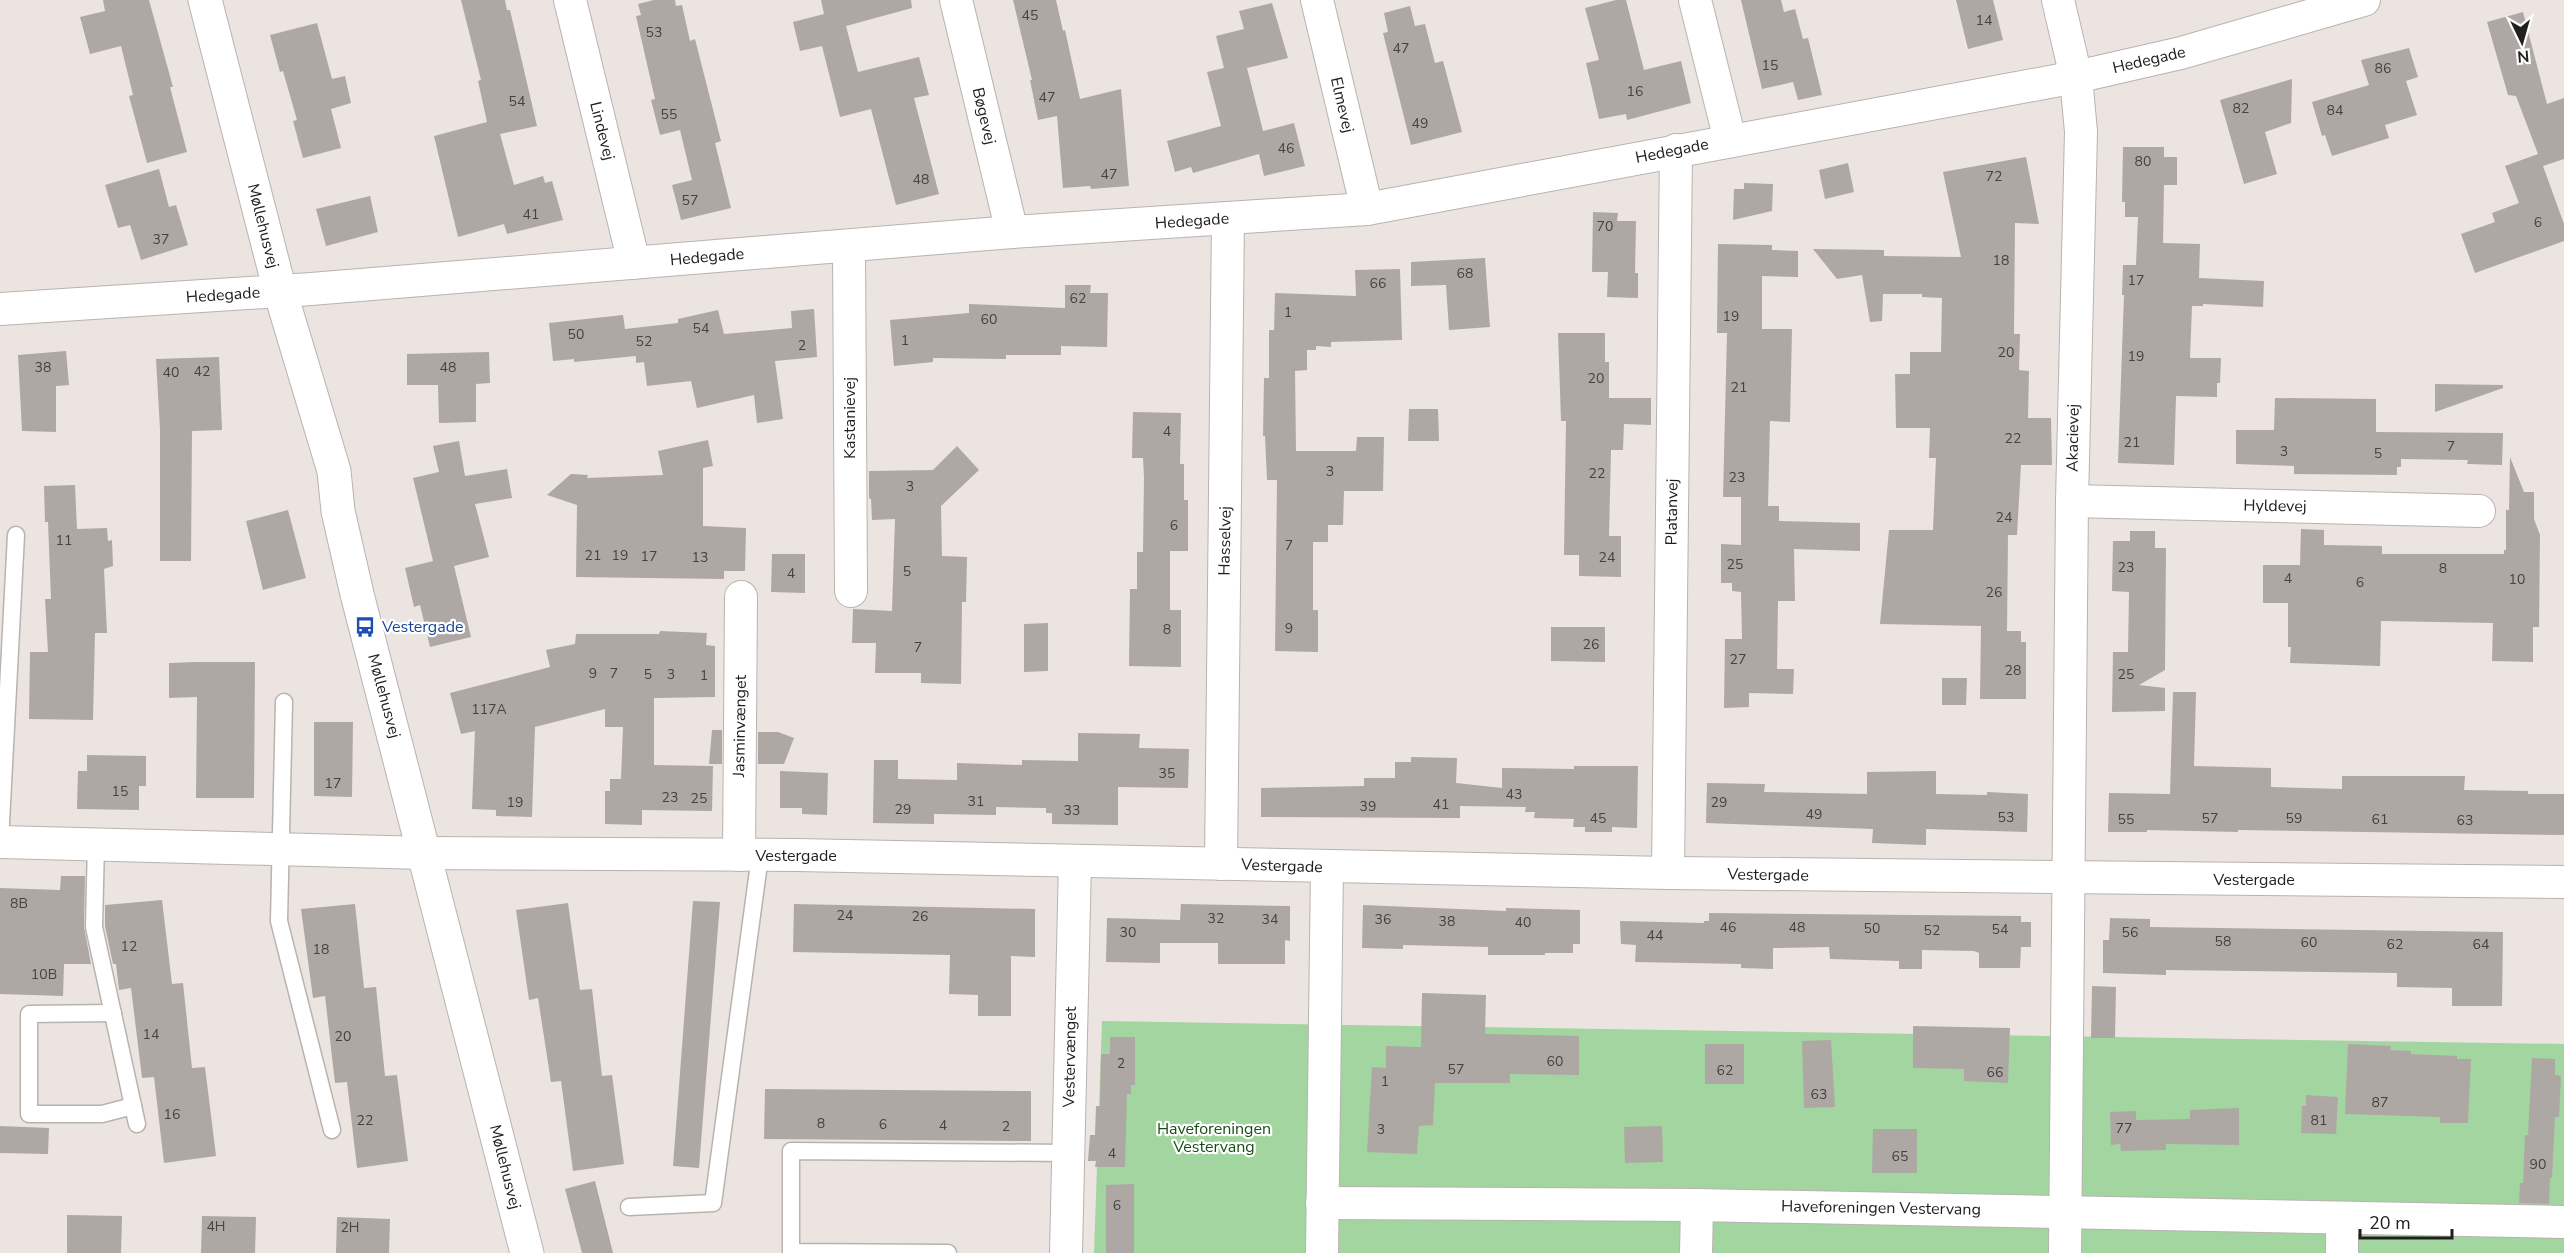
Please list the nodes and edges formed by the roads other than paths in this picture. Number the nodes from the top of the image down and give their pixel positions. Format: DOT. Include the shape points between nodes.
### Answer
graph roads {
  1 [pos="205,0"];
  2 [pos="570,0"];
  3 [pos="956,0"];
  4 [pos="1317,0"];
  5 [pos="1695,0"];
  6 [pos="2058,0"];
  7 [pos="2364,0"];
  8 [pos="2076,77"];
  9 [pos="1730,140"];
  10 [pos="1676,150"];
  11 [pos="1367,209"];
  12 [pos="1228,218"];
  13 [pos="1012,232"];
  14 [pos="849,246"];
  15 [pos="634,263"];
  16 [pos="280,291"];
  17 [pos="0,309"];
  18 [pos="2072,501"];
  19 [pos="2479,511"];
  20 [pos="16,535"];
  21 [pos="851,591"];
  22 [pos="741,597"];
  23 [pos="285,702"];
  24 [pos="0,842"];
  25 [pos="96,843"];
  26 [pos="282,850"];
  27 [pos="425,853"];
  28 [pos="750,856"];
  29 [pos="1075,861"];
  30 [pos="1221,864"];
  31 [pos="1327,867"];
  32 [pos="1668,873"];
  33 [pos="2070,878"];
  34 [pos="2564,882"];
  35 [pos="113,1013"];
  36 [pos="133,1106"];
  37 [pos="138,1124"];
  38 [pos="332,1130"];
  39 [pos="1068,1153"];
  40 [pos="1322,1203"];
  41 [pos="1697,1205"];
  42 [pos="629,1207"];
  43 [pos="2065,1211"];
  44 [pos="2342,1218"];
  45 [pos="2564,1222"];
  46 [pos="527,1253"];
  47 [pos="948,1253"];
  48 [pos="1066,1253"];
  49 [pos="1322,1253"];
  50 [pos="1696,1253"];
  51 [pos="2065,1253"];
  52 [pos="2342,1253"];
  1 -- 16 [label="street, Møllehusvej"];
  2 -- 15 [label="street, Lindevej"];
  3 -- 13 [label="street, Bøgevej"];
  4 -- 11 [label="street, Elmevej"];
  5 -- 9 [label="street"];
  6 -- 8 [label="street, Akacievej"];
  7 -- 8 [label="street, Hedegade" via="2181,53"];
  8 -- 9 [label="street, Hedegade"];
  8 -- 18 [label="street, Akacievej" via="2081,132"];
  9 -- 10 [label="street, Hedegade"];
  10 -- 11 [label="street, Hedegade"];
  10 -- 32 [label="street, Platanvej"];
  11 -- 12 [label="street, Hedegade"];
  12 -- 13 [label="street, Hedegade"];
  12 -- 30 [label="street, Hasselvej"];
  13 -- 14 [label="street, Hedegade"];
  14 -- 15 [label="street, Hedegade"];
  14 -- 21 [label="street, Kastanievej"];
  15 -- 16 [label="street, Hedegade"];
  16 -- 17 [label="street, Hedegade"];
  16 -- 27 [label="street, Møllehusvej" via="334,471 338,511 357,594"];
  18 -- 19 [label="street, Hyldevej"];
  18 -- 33 [label="street, Akacievej"];
  20 -- 24 [label="lane"];
  22 -- 28 [label="street, Jasminvænget"];
  23 -- 26 [label="lane"];
  24 -- 25 [label="street, Vestergade"];
  25 -- 26 [label="street, Vestergade"];
  25 -- 35 [label="lane" via="94,927"];
  26 -- 27 [label="street, Vestergade"];
  26 -- 38 [label="lane" via="279,921"];
  27 -- 28 [label="street, Vestergade"];
  27 -- 46 [label="street, Møllehusvej"];
  28 -- 29 [label="street, Vestergade"];
  28 -- 42 [label="lane" via="713,1203"];
  29 -- 30 [label="street, Vestergade"];
  29 -- 39 [label="street, Vestervænget"];
  30 -- 31 [label="street, Vestergade"];
  31 -- 32 [label="street, Vestergade"];
  31 -- 40 [label="street"];
  32 -- 33 [label="street, Vestergade"];
  33 -- 34 [label="street, Vestergade"];
  33 -- 43 [label="street"];
  35 -- 36 [label="lane"];
  35 -- 36 [label="lane" via="28,1014 29,1114 102,1114"];
  36 -- 37 [label="lane"];
  39 -- 47 [label="lane" via="792,1151 791,1252"];
  39 -- 48 [label="street, Vestervænget"];
  40 -- 41 [label="street, Haveforeningen Vestervang"];
  40 -- 49 [label="street"];
  41 -- 43 [label="street, Haveforeningen Vestervang"];
  41 -- 50 [label="street"];
  43 -- 44 [label="street, Haveforeningen Vestervang"];
  43 -- 51 [label="street"];
  44 -- 45 [label="street, Haveforeningen Vestervang"];
  44 -- 52 [label="street"];
}
